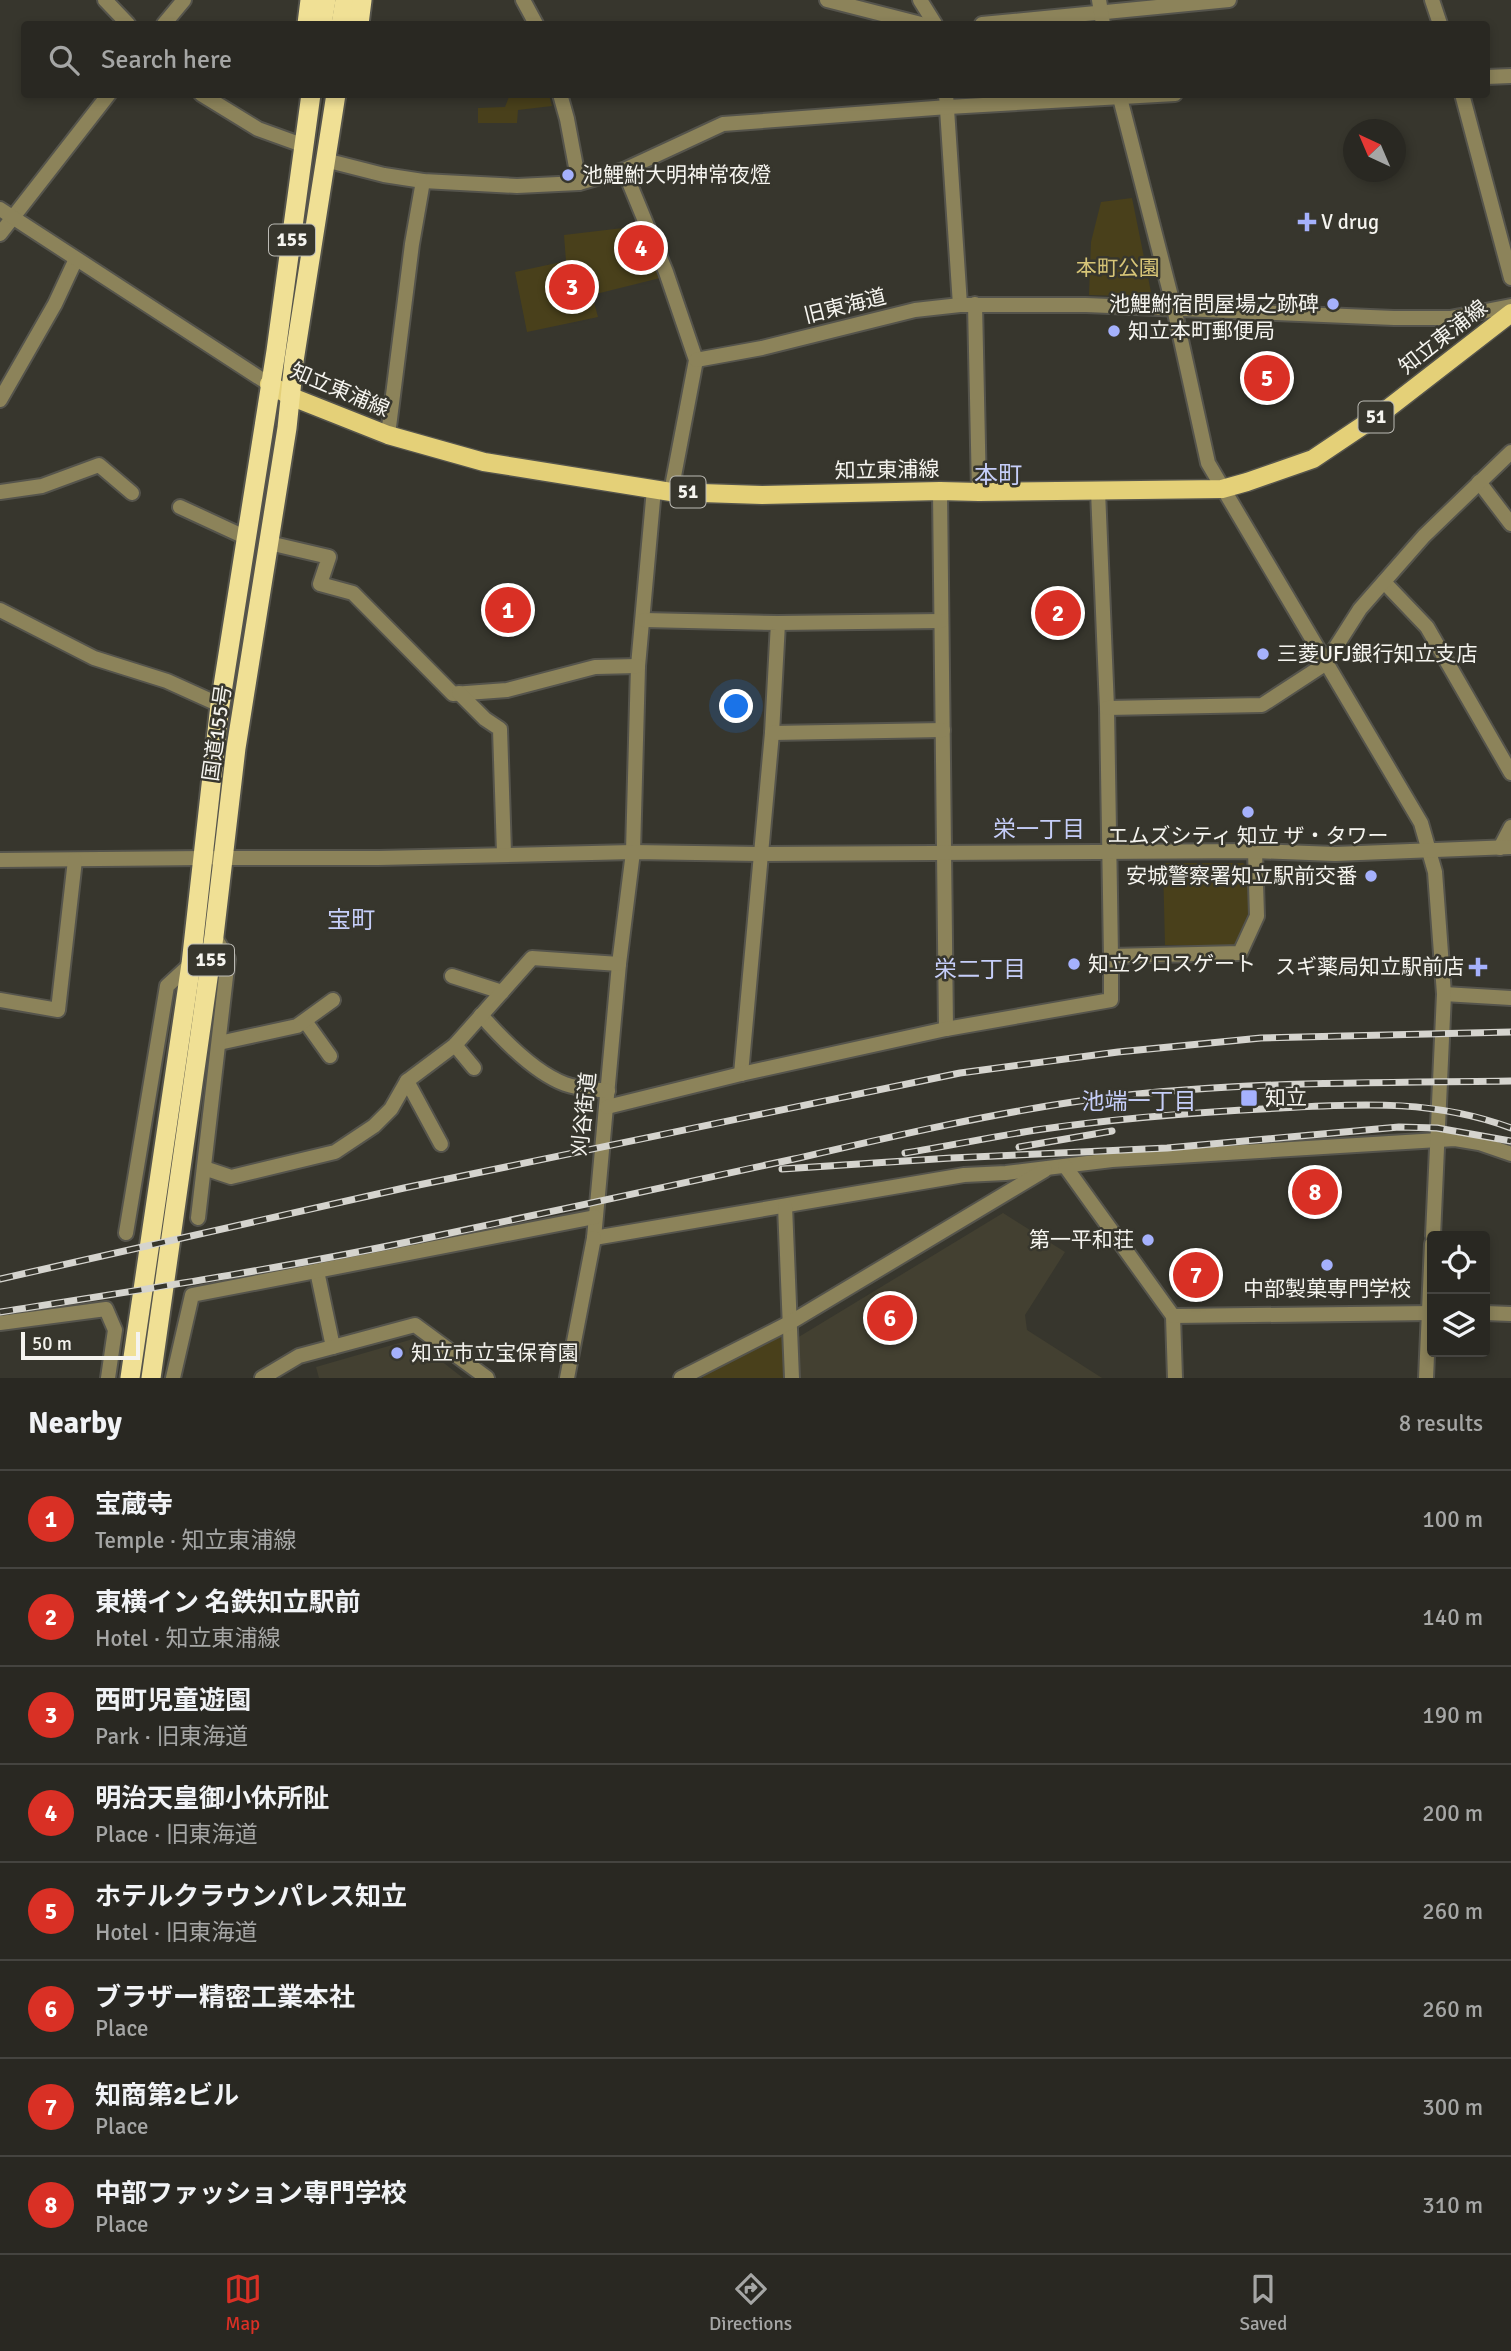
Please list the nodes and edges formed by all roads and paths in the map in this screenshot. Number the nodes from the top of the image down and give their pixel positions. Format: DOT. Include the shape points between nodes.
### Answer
graph roads {
  1 [pos="105,0"];
  2 [pos="184,0"];
  3 [pos="310,0"];
  4 [pos="326,0"];
  5 [pos="345,0"];
  6 [pos="362,0"];
  7 [pos="523,0"];
  8 [pos="827,0"];
  9 [pos="920,0"];
  10 [pos="1229,0"];
  11 [pos="1432,0"];
  12 [pos="1101,13"];
  13 [pos="125,21"];
  14 [pos="166,21"];
  15 [pos="307,21"];
  16 [pos="322,21"];
  17 [pos="342,21"];
  18 [pos="359,21"];
  19 [pos="534,21"];
  20 [pos="909,21"];
  21 [pos="933,21"];
  22 [pos="1014,21"];
  23 [pos="1439,21"];
  24 [pos="1511,76"];
  25 [pos="1490,77"];
  26 [pos="106,98"];
  27 [pos="208,98"];
  28 [pos="311,98"];
  29 [pos="335,98"];
  30 [pos="561,98"];
  31 [pos="1077,98"];
  32 [pos="1120,98"];
  33 [pos="1463,98"];
  34 [pos="947,101"];
  35 [pos="305,146"];
  36 [pos="325,160"];
  37 [pos="624,170"];
  38 [pos="423,181"];
  39 [pos="579,183"];
  40 [pos="0,209"];
  41 [pos="13,218"];
  42 [pos="0,234"];
  43 [pos="76,259"];
  44 [pos="1511,278"];
  45 [pos="968,304"];
  46 [pos="1511,306"];
  47 [pos="1174,308"];
  48 [pos="1511,313"];
  49 [pos="696,360"];
  50 [pos="269,384"];
  51 [pos="292,397"];
  52 [pos="0,400"];
  53 [pos="388,435"];
  54 [pos="1511,452"];
  55 [pos="1479,482"];
  56 [pos="1222,489"];
  57 [pos="663,490"];
  58 [pos="940,491"];
  59 [pos="1098,491"];
  60 [pos="0,492"];
  61 [pos="979,492"];
  62 [pos="132,493"];
  63 [pos="180,507"];
  64 [pos="1511,524"];
  65 [pos="247,538"];
  66 [pos="269,543"];
  67 [pos="1384,582"];
  68 [pos="0,610"];
  69 [pos="644,620"];
  70 [pos="941,621"];
  71 [pos="778,623"];
  72 [pos="1325,663"];
  73 [pos="638,666"];
  74 [pos="459,693"];
  75 [pos="220,705"];
  76 [pos="1107,708"];
  77 [pos="943,730"];
  78 [pos="772,733"];
  79 [pos="1511,774"];
  80 [pos="1511,827"];
  81 [pos="1505,847"];
  82 [pos="1430,850"];
  83 [pos="1110,851"];
  84 [pos="1255,851"];
  85 [pos="633,852"];
  86 [pos="504,853"];
  87 [pos="944,853"];
  88 [pos="759,854"];
  89 [pos="203,858"];
  90 [pos="224,859"];
  91 [pos="0,860"];
  92 [pos="75,860"];
  93 [pos="214,936"];
  94 [pos="1111,956"];
  95 [pos="191,964"];
  96 [pos="619,964"];
  97 [pos="452,976"];
  98 [pos="502,992"];
  99 [pos="1444,994"];
  100 [pos="1511,999"];
  101 [pos="0,1000"];
  102 [pos="333,1000"];
  103 [pos="481,1016"];
  104 [pos="305,1021"];
  105 [pos="946,1029"];
  106 [pos="219,1043"];
  107 [pos="455,1045"];
  108 [pos="330,1056"];
  109 [pos="474,1068"];
  110 [pos="741,1074"];
  111 [pos="407,1081"];
  112 [pos="608,1091"];
  113 [pos="607,1107"];
  114 [pos="1437,1140"];
  115 [pos="441,1144"];
  116 [pos="1511,1154"];
  117 [pos="1057,1167"];
  118 [pos="204,1168"];
  119 [pos="785,1206"];
  120 [pos="595,1217"];
  121 [pos="198,1218"];
  122 [pos="1433,1231"];
  123 [pos="126,1233"];
  124 [pos="594,1238"];
  125 [pos="317,1271"];
  126 [pos="1427,1313"];
  127 [pos="1490,1313"];
  128 [pos="1511,1314"];
  129 [pos="1174,1316"];
  130 [pos="792,1322"];
  131 [pos="0,1323"];
  132 [pos="333,1348"];
  133 [pos="1428,1357"];
  134 [pos="108,1378"];
  135 [pos="130,1378"];
  136 [pos="152,1378"];
  137 [pos="173,1378"];
  138 [pos="262,1378"];
  139 [pos="488,1378"];
  140 [pos="566,1378"];
  141 [pos="681,1378"];
  142 [pos="792,1378"];
  143 [pos="1175,1378"];
  144 [pos="1426,1378"];
  1 -- 13 [label="street"];
  2 -- 14 [label="street"];
  3 -- 15 [label="highway"];
  4 -- 16 [label="highway"];
  5 -- 17 [label="highway"];
  6 -- 18 [label="highway"];
  7 -- 19 [label="street"];
  8 -- 20 [label="street"];
  9 -- 21 [label="street"];
  10 -- 12 [label="street"];
  11 -- 23 [label="street"];
  12 -- 22 [label="street"];
  24 -- 25 [label="street"];
  26 -- 41 [label="street"];
  27 -- 35 [label="street" via="258,129"];
  28 -- 35 [label="highway, 国道155号 / 155"];
  29 -- 36 [label="highway, 国道155号 / 155"];
  30 -- 39 [label="street"];
  31 -- 34 [label="street"];
  32 -- 47 [label="street"];
  33 -- 44 [label="street"];
  34 -- 37 [label="street" via="723,124"];
  34 -- 45 [label="street"];
  35 -- 50 [label="highway, 国道155号 / 155"];
  36 -- 38 [label="street"];
  36 -- 51 [label="highway, 国道155号 / 155"];
  37 -- 39 [label="street"];
  37 -- 49 [label="street"];
  38 -- 39 [label="street" via="517,186"];
  38 -- 53 [label="street"];
  40 -- 41 [label="street"];
  41 -- 42 [label="street"];
  41 -- 43 [label="street"];
  43 -- 50 [label="street"];
  43 -- 52 [label="street"];
  45 -- 47 [label="street, 旧東海道"];
  45 -- 49 [label="street, 旧東海道" via="915,310"];
  45 -- 61 [label="street"];
  46 -- 47 [label="street, 旧東海道" via="1450,318"];
  47 -- 56 [label="street" via="1208,463"];
  48 -- 56 [label="main road, 知立東浦線 / 51" via="1386,410 1313,459"];
  49 -- 57 [label="street, 刈谷街道"];
  50 -- 51 [label="main road, 知立東浦線 / 51"];
  50 -- 65 [label="highway, 国道155号 / 155"];
  51 -- 53 [label="main road, 知立東浦線 / 51"];
  51 -- 66 [label="highway, 国道155号 / 155"];
  53 -- 57 [label="main road, 知立東浦線 / 51" via="484,462"];
  54 -- 55 [label="street"];
  55 -- 64 [label="street"];
  55 -- 67 [label="street"];
  56 -- 59 [label="main road, 知立東浦線 / 51"];
  56 -- 72 [label="street"];
  57 -- 58 [label="main road, 知立東浦線 / 51" via="762,495"];
  57 -- 69 [label="street, 刈谷街道"];
  58 -- 61 [label="main road, 知立東浦線 / 51"];
  58 -- 70 [label="street"];
  59 -- 61 [label="main road, 知立東浦線 / 51"];
  59 -- 76 [label="street"];
  60 -- 62 [label="street" via="42,485 99,465"];
  63 -- 65 [label="street"];
  65 -- 75 [label="highway, 国道155号 / 155"];
  66 -- 74 [label="street" via="329,557 320,584 353,593 453,694"];
  66 -- 90 [label="highway, 国道155号 / 155" via="236,748"];
  67 -- 72 [label="street" via="1360,609"];
  67 -- 79 [label="street" via="1427,627"];
  68 -- 75 [label="street" via="94,658 167,681"];
  69 -- 71 [label="street"];
  69 -- 73 [label="street, 刈谷街道"];
  70 -- 71 [label="street"];
  70 -- 77 [label="street"];
  71 -- 78 [label="street"];
  72 -- 76 [label="street" via="1262,705"];
  72 -- 82 [label="street" via="1421,823"];
  73 -- 74 [label="street" via="595,667 507,690"];
  73 -- 85 [label="street, 刈谷街道"];
  74 -- 86 [label="street" via="500,729"];
  75 -- 89 [label="highway, 国道155号 / 155"];
  76 -- 83 [label="street"];
  77 -- 78 [label="street"];
  77 -- 87 [label="street"];
  78 -- 88 [label="street"];
  80 -- 81 [label="street"];
  81 -- 82 [label="street"];
  82 -- 84 [label="street"];
  82 -- 99 [label="street"];
  83 -- 84 [label="street"];
  83 -- 87 [label="street"];
  83 -- 94 [label="street"];
  84 -- 94 [label="street" via="1256,916 1240,953"];
  85 -- 86 [label="street"];
  85 -- 88 [label="street"];
  85 -- 96 [label="street, 刈谷街道"];
  86 -- 90 [label="street"];
  87 -- 88 [label="street"];
  87 -- 105 [label="street"];
  88 -- 110 [label="street"];
  89 -- 90 [label="street"];
  89 -- 92 [label="street"];
  89 -- 95 [label="highway, 国道155号 / 155"];
  90 -- 93 [label="highway, 国道155号 / 155"];
  91 -- 92 [label="street"];
  92 -- 101 [label="street" via="58,1010"];
  93 -- 106 [label="street" via="228,959"];
  93 -- 136 [label="highway, 国道155号 / 155"];
  94 -- 105 [label="street" via="1111,1000"];
  95 -- 123 [label="street" via="167,985"];
  95 -- 135 [label="highway, 国道155号 / 155"];
  96 -- 98 [label="street" via="532,958"];
  96 -- 112 [label="street, 刈谷街道"];
  97 -- 98 [label="street"];
  98 -- 103 [label="street"];
  99 -- 100 [label="street"];
  99 -- 114 [label="street"];
  102 -- 104 [label="street"];
  103 -- 107 [label="street"];
  103 -- 112 [label="street" via="550,1078"];
  104 -- 106 [label="street"];
  104 -- 108 [label="street"];
  105 -- 110 [label="street"];
  106 -- 118 [label="street"];
  107 -- 109 [label="street"];
  107 -- 111 [label="street"];
  110 -- 113 [label="street"];
  111 -- 115 [label="street"];
  111 -- 118 [label="street" via="391,1109 374,1126 334,1152 231,1177"];
  112 -- 113 [label="street, 刈谷街道"];
  113 -- 120 [label="street, 刈谷街道"];
  114 -- 116 [label="street" via="1467,1141"];
  114 -- 117 [label="street"];
  114 -- 122 [label="street"];
  117 -- 119 [label="street" via="964,1174"];
  117 -- 129 [label="street"];
  117 -- 130 [label="street"];
  118 -- 121 [label="street"];
  119 -- 124 [label="street"];
  119 -- 130 [label="street"];
  120 -- 124 [label="street, 刈谷街道"];
  120 -- 125 [label="street"];
  124 -- 140 [label="street, 刈谷街道"];
  125 -- 132 [label="street"];
  125 -- 137 [label="street" via="192,1295"];
  126 -- 129 [label="street"];
  127 -- 128 [label="street"];
  129 -- 143 [label="street"];
  130 -- 141 [label="street"];
  130 -- 142 [label="street"];
  131 -- 134 [label="street" via="106,1309 116,1331"];
  132 -- 138 [label="street" via="299,1356"];
  132 -- 139 [label="street" via="415,1325"];
  133 -- 144 [label="street"];
}
